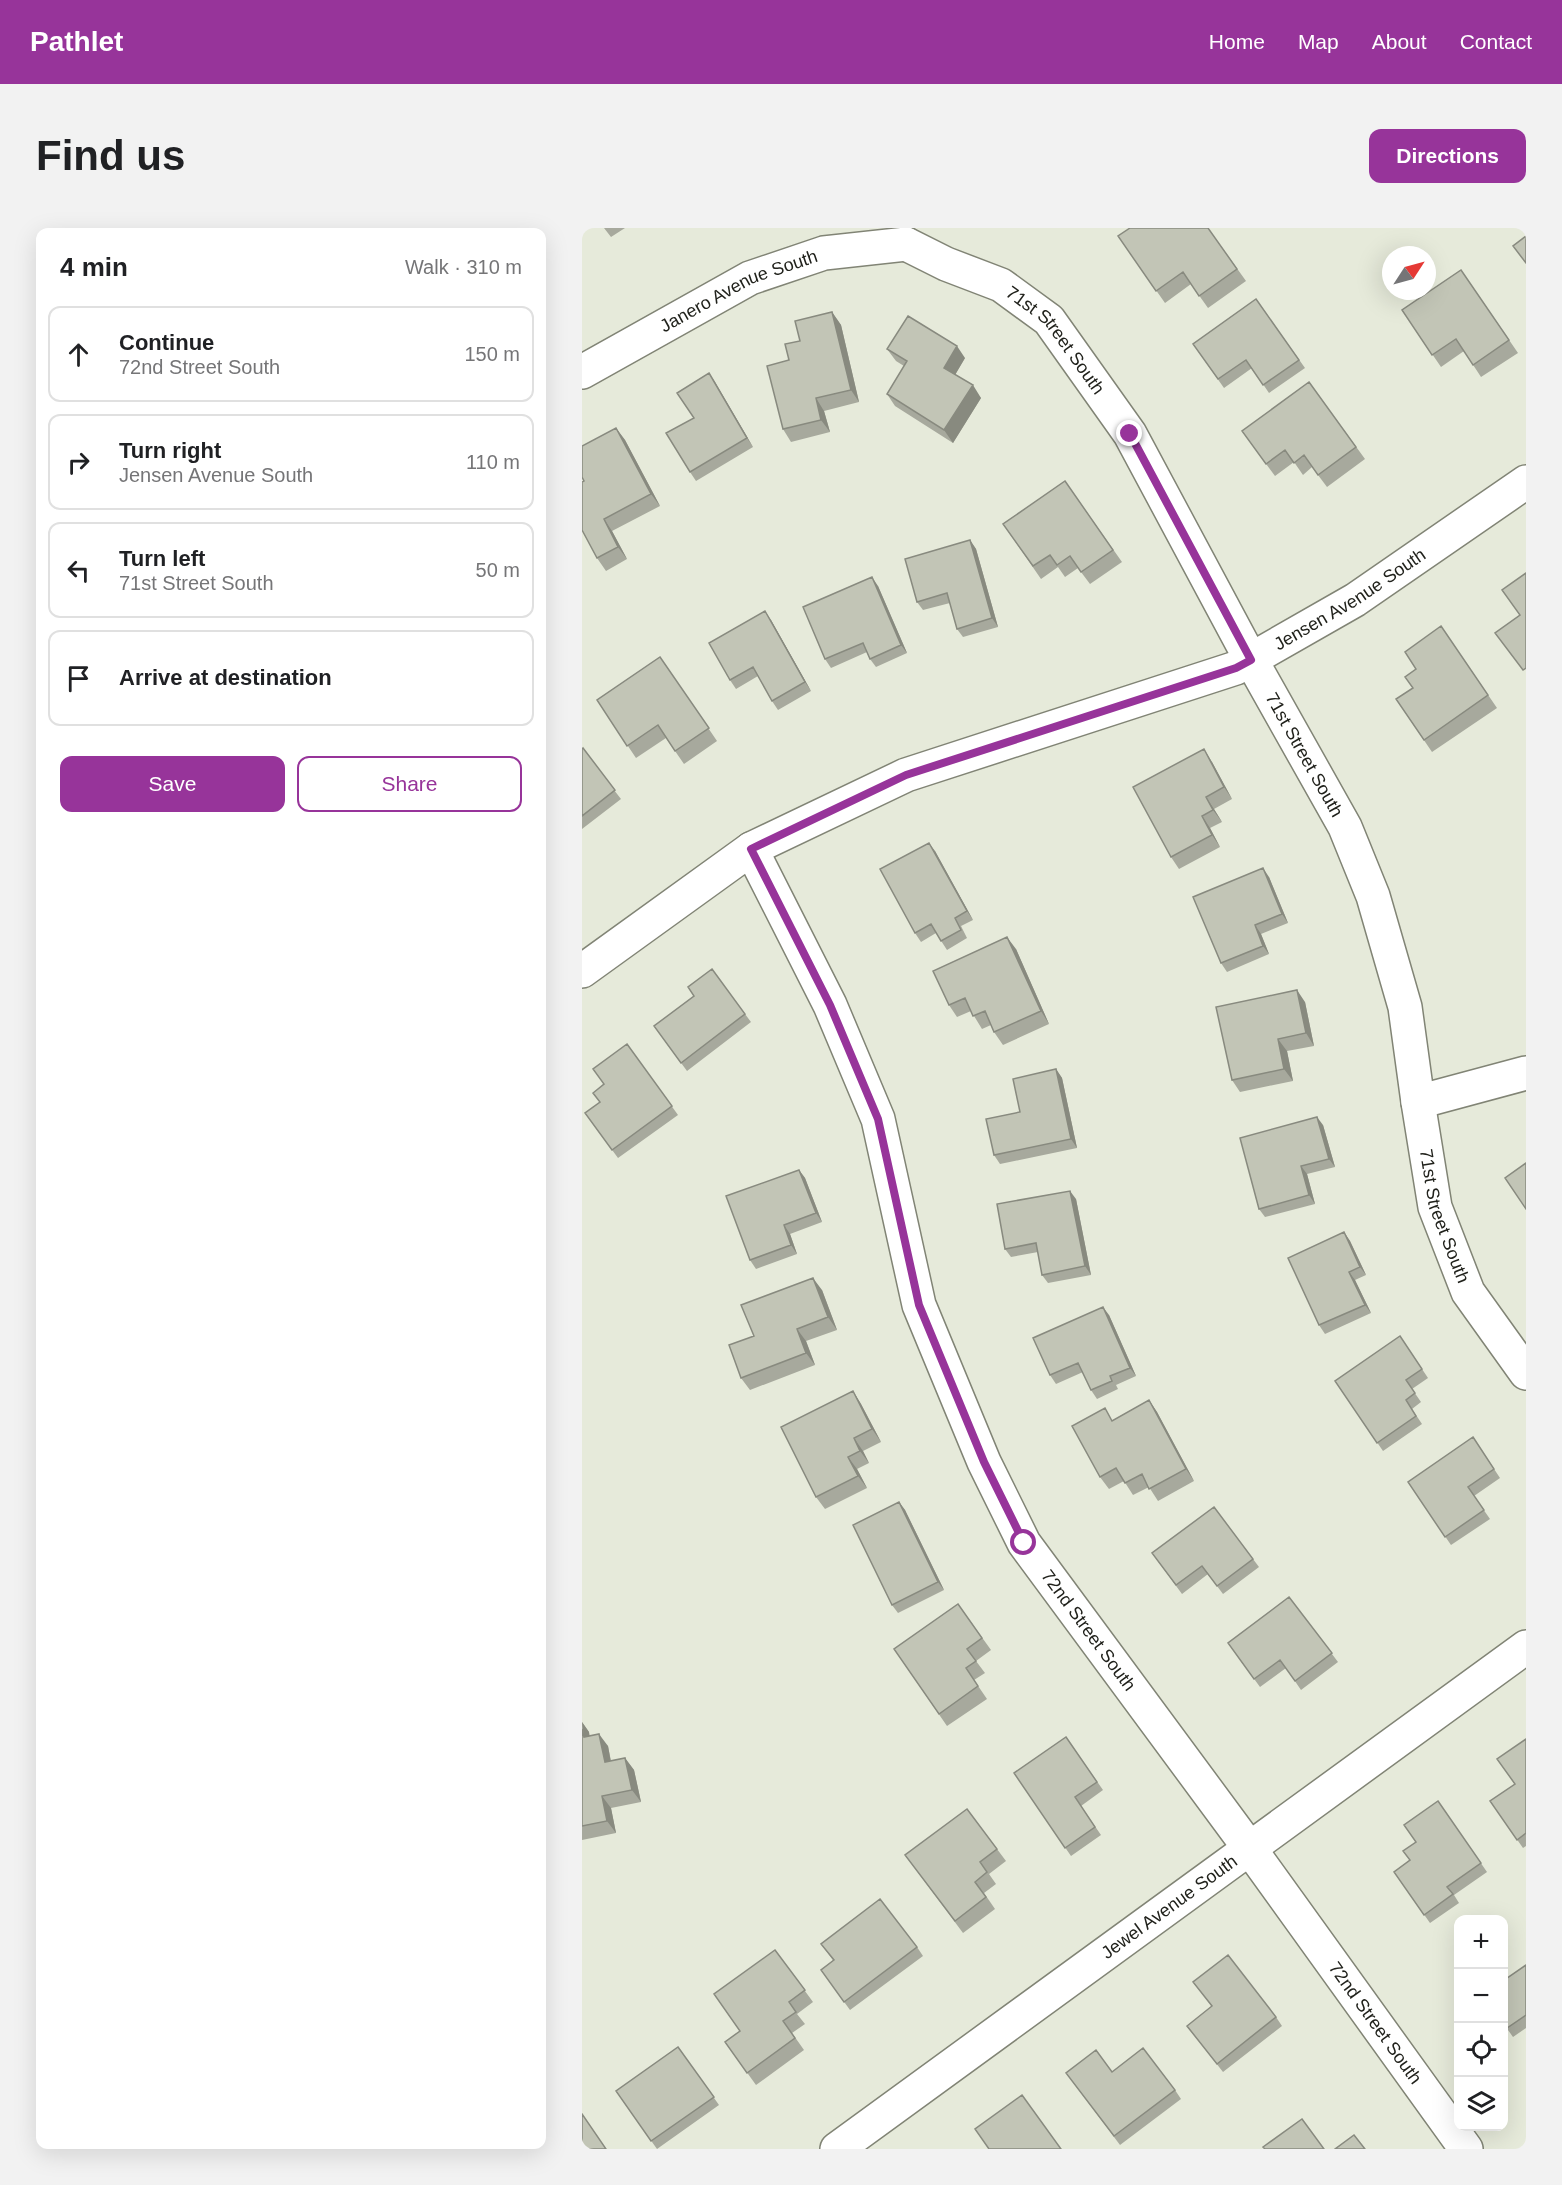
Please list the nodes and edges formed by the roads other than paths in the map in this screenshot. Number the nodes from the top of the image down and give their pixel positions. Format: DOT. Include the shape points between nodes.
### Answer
graph roads {
  1 [pos="909,236"];
  2 [pos="582,372"];
  3 [pos="1526,482"];
  4 [pos="1251,660"];
  5 [pos="751,849"];
  6 [pos="582,971"];
  7 [pos="1526,1073"];
  8 [pos="1418,1102"];
  9 [pos="1526,1373"];
  10 [pos="1514,1656"];
  11 [pos="1250,1849"];
  12 [pos="837,2149"];
  13 [pos="1466,2149"];
  1 -- 2 [label="street, Janero Avenue South" via="824,253 750,278"];
  1 -- 4 [label="street, 71st Street South" via="946,264 1001,285 1049,320 1130,434"];
  3 -- 4 [label="street, Jensen Avenue South" via="1355,600"];
  4 -- 5 [label="street, Jensen Avenue South" via="906,775"];
  4 -- 8 [label="street, 71st Street South" via="1345,827 1373,896 1406,1007"];
  5 -- 6 [label="street, Jensen Avenue South"];
  5 -- 11 [label="street, 72nd Street South" via="830,1005 878,1119 919,1305 984,1462 1024,1543"];
  7 -- 8 [label="street"];
  8 -- 9 [label="street, 71st Street South" via="1435,1207 1468,1292"];
  10 -- 11 [label="street, Jewel Avenue South"];
  11 -- 12 [label="street, Jewel Avenue South"];
  11 -- 13 [label="street, 72nd Street South"];
}
